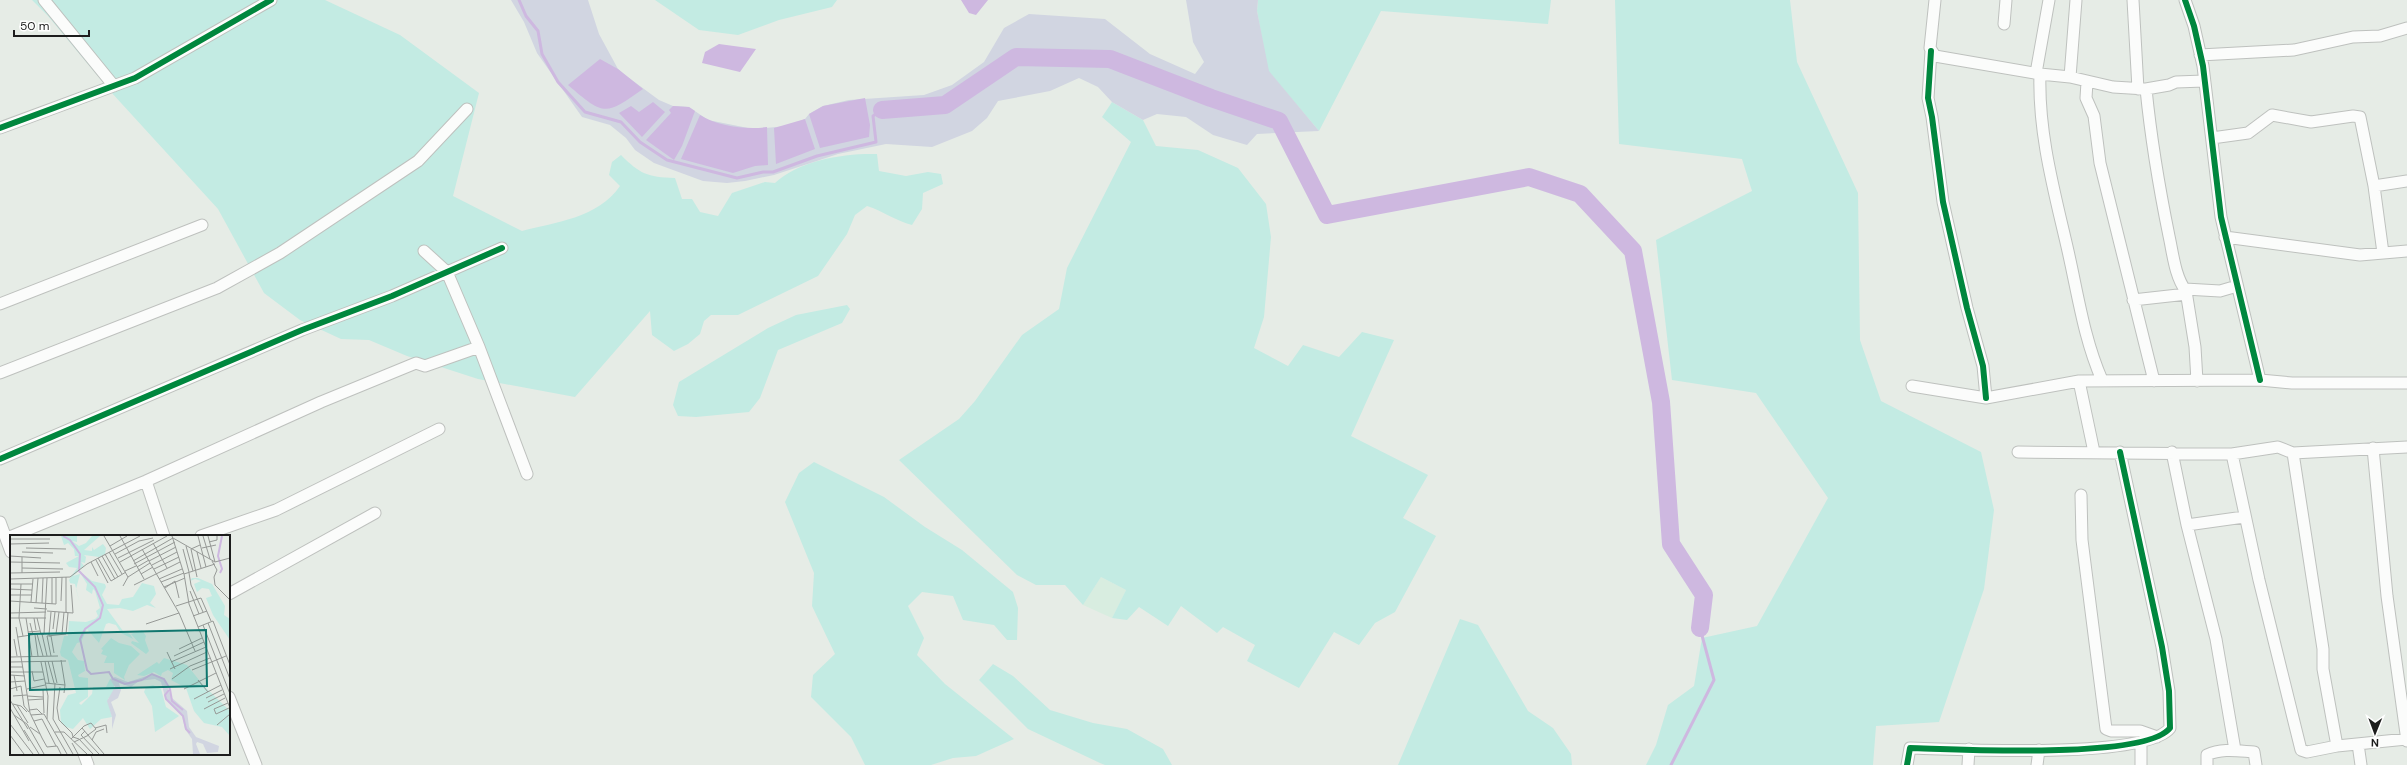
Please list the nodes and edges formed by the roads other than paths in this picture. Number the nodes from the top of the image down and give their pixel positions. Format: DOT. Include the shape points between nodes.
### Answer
graph roads {
  1 [pos="44,0"];
  2 [pos="271,0"];
  3 [pos="1935,0"];
  4 [pos="2006,0"];
  5 [pos="2050,0"];
  6 [pos="2076,0"];
  7 [pos="2133,0"];
  8 [pos="2185,0"];
  9 [pos="2004,24"];
  10 [pos="2407,28"];
  11 [pos="1930,51"];
  12 [pos="2200,54"];
  13 [pos="2038,74"];
  14 [pos="2070,77"];
  15 [pos="2204,81"];
  16 [pos="2087,82"];
  17 [pos="114,86"];
  18 [pos="2142,89"];
  19 [pos="467,109"];
  20 [pos="0,128"];
  21 [pos="2212,138"];
  22 [pos="2407,181"];
  23 [pos="2374,186"];
  24 [pos="202,225"];
  25 [pos="2225,237"];
  26 [pos="502,248"];
  27 [pos="424,251"];
  28 [pos="2407,251"];
  29 [pos="2383,253"];
  30 [pos="447,272"];
  31 [pos="2237,286"];
  32 [pos="2186,291"];
  33 [pos="2133,300"];
  34 [pos="0,304"];
  35 [pos="479,347"];
  36 [pos="0,373"];
  37 [pos="2102,380"];
  38 [pos="2260,380"];
  39 [pos="2079,381"];
  40 [pos="2154,381"];
  41 [pos="2197,381"];
  42 [pos="2407,383"];
  43 [pos="1912,386"];
  44 [pos="1986,398"];
  45 [pos="439,430"];
  46 [pos="2407,447"];
  47 [pos="2373,448"];
  48 [pos="2018,452"];
  49 [pos="2094,452"];
  50 [pos="2120,452"];
  51 [pos="2172,452"];
  52 [pos="2293,453"];
  53 [pos="2232,454"];
  54 [pos="0,459"];
  55 [pos="527,474"];
  56 [pos="146,481"];
  57 [pos="2081,495"];
  58 [pos="375,513"];
  59 [pos="2244,516"];
  60 [pos="0,522"];
  61 [pos="2187,525"];
  62 [pos="15,535"];
  63 [pos="164,535"];
  64 [pos="204,535"];
  65 [pos="10,537"];
  66 [pos="230,593"];
  67 [pos="230,700"];
  68 [pos="2156,737"];
  69 [pos="2407,740"];
  70 [pos="2141,742"];
  71 [pos="2358,744"];
  72 [pos="2337,746"];
  73 [pos="1969,749"];
  74 [pos="2039,750"];
  75 [pos="2235,750"];
  76 [pos="84,755"];
  77 [pos="88,765"];
  78 [pos="256,765"];
  79 [pos="1907,765"];
  80 [pos="1968,765"];
  81 [pos="2037,765"];
  82 [pos="2141,765"];
  83 [pos="2207,765"];
  84 [pos="2256,765"];
  85 [pos="2361,765"];
  1 -- 17 [label="street"];
  2 -- 17 [label="street" via="135,78"];
  3 -- 11 [label="street"];
  4 -- 9 [label="street"];
  5 -- 13 [label="street"];
  6 -- 14 [label="street"];
  7 -- 18 [label="street"];
  8 -- 12 [label="street"];
  10 -- 12 [label="street" via="2380,36 2353,37 2294,50"];
  11 -- 13 [label="street" via="1935,56"];
  11 -- 44 [label="street" via="1928,98 1943,202 1983,366"];
  12 -- 15 [label="street"];
  13 -- 14 [label="street"];
  13 -- 37 [label="street" via="2049,168 2091,355"];
  14 -- 16 [label="street"];
  15 -- 18 [label="street" via="2182,81"];
  15 -- 21 [label="street"];
  16 -- 18 [label="street"];
  16 -- 33 [label="street" via="2086,98 2094,116 2100,163"];
  17 -- 20 [label="street"];
  18 -- 32 [label="street" via="2158,184 2176,267"];
  19 -- 36 [label="street" via="418,162 280,253 217,288"];
  21 -- 23 [label="street" via="2248,133 2272,115 2311,122 2357,116 2361,120"];
  21 -- 25 [label="street"];
  22 -- 23 [label="street"];
  23 -- 29 [label="street"];
  24 -- 34 [label="street"];
  25 -- 29 [label="street" via="2360,255"];
  25 -- 31 [label="street"];
  26 -- 30 [label="street"];
  27 -- 30 [label="street"];
  28 -- 29 [label="street"];
  30 -- 35 [label="street"];
  30 -- 54 [label="street" via="302,330"];
  31 -- 32 [label="street" via="2220,291"];
  31 -- 38 [label="street"];
  32 -- 33 [label="street"];
  32 -- 41 [label="street" via="2195,346"];
  33 -- 40 [label="street"];
  35 -- 55 [label="street"];
  35 -- 56 [label="street" via="425,366 416,363 321,402"];
  37 -- 39 [label="street"];
  37 -- 40 [label="street"];
  38 -- 41 [label="street"];
  38 -- 42 [label="street" via="2292,383"];
  39 -- 44 [label="street"];
  39 -- 49 [label="street"];
  40 -- 41 [label="street"];
  43 -- 44 [label="street"];
  45 -- 64 [label="street" via="276,510"];
  46 -- 47 [label="street"];
  47 -- 52 [label="street"];
  47 -- 69 [label="street" via="2387,596"];
  48 -- 49 [label="street"];
  49 -- 50 [label="street"];
  50 -- 51 [label="street"];
  50 -- 68 [label="street" via="2150,588 2169,691 2171,725 2166,732"];
  51 -- 53 [label="street"];
  51 -- 61 [label="street"];
  52 -- 53 [label="street" via="2278,447"];
  52 -- 72 [label="street" via="2323,649 2323,669"];
  53 -- 59 [label="street"];
  56 -- 62 [label="street"];
  56 -- 63 [label="street"];
  57 -- 68 [label="street" via="2082,540 2106,729 2140,731"];
  58 -- 66 [label="street"];
  59 -- 61 [label="street"];
  59 -- 72 [label="street" via="2302,752"];
  60 -- 65 [label="street"];
  61 -- 75 [label="street" via="2216,639"];
  67 -- 78 [label="street"];
  68 -- 70 [label="street"];
  69 -- 71 [label="street"];
  70 -- 74 [label="street" via="2123,746"];
  70 -- 82 [label="street"];
  71 -- 72 [label="street"];
  71 -- 85 [label="street"];
  73 -- 74 [label="street"];
  73 -- 79 [label="street" via="1910,748"];
  73 -- 80 [label="street"];
  74 -- 81 [label="street"];
  75 -- 83 [label="street" via="2207,755"];
  75 -- 84 [label="street" via="2254,752"];
  76 -- 77 [label="street"];
}
